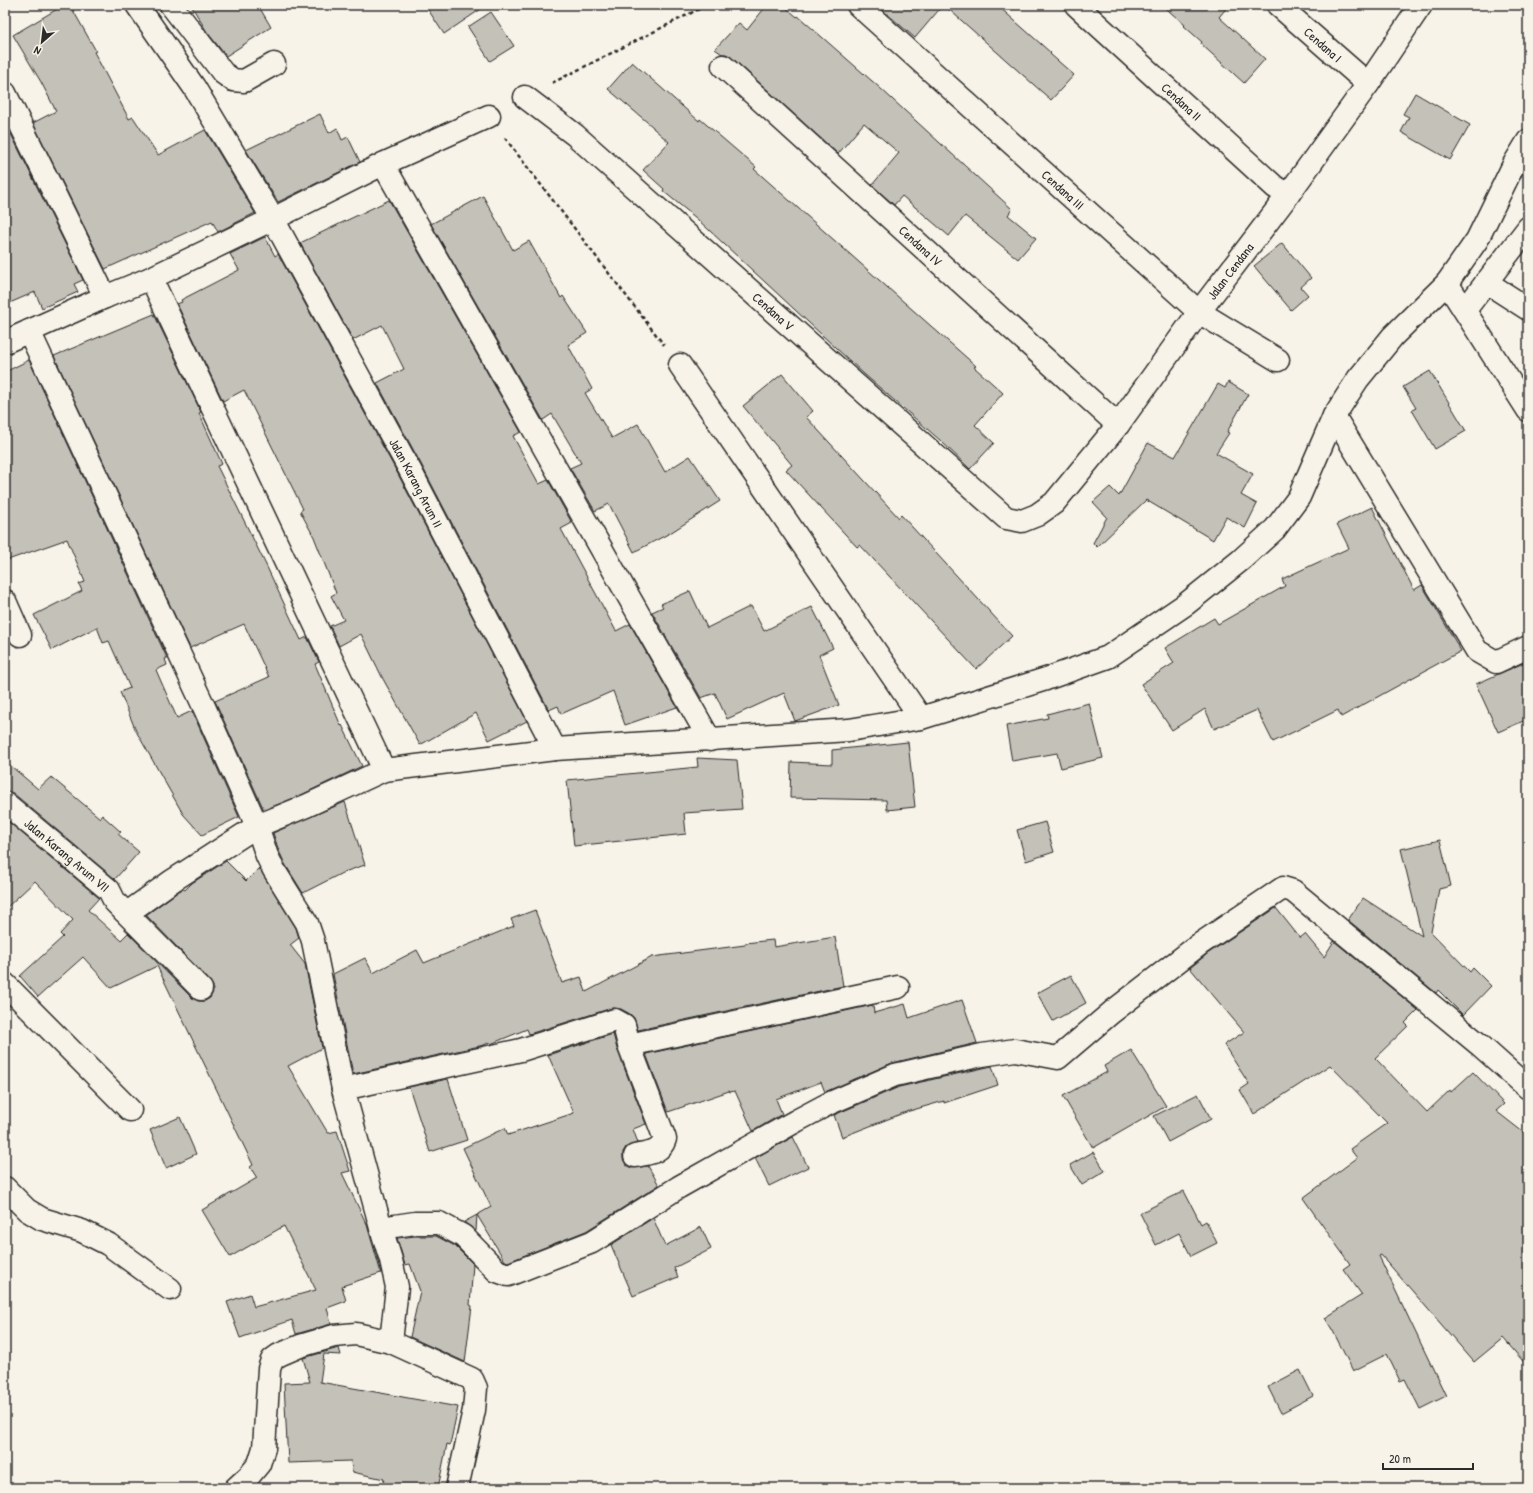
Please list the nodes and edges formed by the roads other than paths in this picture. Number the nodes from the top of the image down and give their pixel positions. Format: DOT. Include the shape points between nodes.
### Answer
graph roads {
  1 [pos="137,5"];
  2 [pos="171,5"];
  3 [pos="858,5"];
  4 [pos="1076,5"];
  5 [pos="1278,5"];
  6 [pos="1422,5"];
  7 [pos="274,64"];
  8 [pos="724,66"];
  9 [pos="1368,84"];
  10 [pos="5,92"];
  11 [pos="525,97"];
  12 [pos="489,116"];
  13 [pos="1528,141"];
  14 [pos="383,164"];
  15 [pos="1288,195"];
  16 [pos="273,219"];
  17 [pos="1528,228"];
  18 [pos="151,278"];
  19 [pos="1486,282"];
  20 [pos="1447,283"];
  21 [pos="105,297"];
  22 [pos="1528,309"];
  23 [pos="1464,310"];
  24 [pos="1199,312"];
  25 [pos="29,331"];
  26 [pos="5,342"];
  27 [pos="1278,360"];
  28 [pos="680,366"];
  29 [pos="1528,410"];
  30 [pos="1334,416"];
  31 [pos="1118,425"];
  32 [pos="1022,521"];
  33 [pos="5,602"];
  34 [pos="20,635"];
  35 [pos="1528,647"];
  36 [pos="921,718"];
  37 [pos="710,740"];
  38 [pos="555,750"];
  39 [pos="384,770"];
  40 [pos="5,803"];
  41 [pos="258,826"];
  42 [pos="124,911"];
  43 [pos="5,984"];
  44 [pos="898,987"];
  45 [pos="201,989"];
  46 [pos="629,1045"];
  47 [pos="1528,1088"];
  48 [pos="343,1089"];
  49 [pos="130,1110"];
  50 [pos="634,1156"];
  51 [pos="5,1188"];
  52 [pos="380,1228"];
  53 [pos="170,1289"];
  54 [pos="392,1342"];
  55 [pos="236,1488"];
  56 [pos="457,1488"];
  1 -- 16 [label="street, Jalan Karang Arum II" via="194,87"];
  2 -- 7 [label="street" via="223,73 233,80 244,81"];
  3 -- 24 [label="street, Cendana III"];
  4 -- 15 [label="street, Cendana II" via="1275,187"];
  5 -- 9 [label="street, Cendana I"];
  6 -- 9 [label="street, Jalan Cendana"];
  8 -- 31 [label="street, Cendana IV"];
  9 -- 15 [label="street, Jalan Cendana"];
  10 -- 21 [label="street"];
  11 -- 32 [label="street, Cendana V" via="575,135 1006,518"];
  12 -- 14 [label="street"];
  13 -- 20 [label="street" via="1477,240"];
  14 -- 16 [label="street"];
  14 -- 37 [label="street"];
  15 -- 24 [label="street, Jalan Cendana"];
  16 -- 18 [label="street"];
  16 -- 38 [label="street, Jalan Karang Arum II" via="410,470"];
  17 -- 19 [label="street"];
  18 -- 21 [label="street"];
  18 -- 39 [label="street"];
  19 -- 22 [label="street"];
  19 -- 23 [label="street"];
  20 -- 23 [label="street"];
  20 -- 30 [label="street" via="1393,336 1358,379"];
  21 -- 25 [label="street"];
  23 -- 29 [label="street"];
  24 -- 27 [label="street, Cendana III"];
  24 -- 31 [label="street, Jalan Cendana"];
  25 -- 26 [label="street"];
  25 -- 41 [label="street"];
  28 -- 36 [label="street"];
  30 -- 35 [label="street" via="1477,651 1496,662"];
  30 -- 36 [label="street" via="1299,497 1275,529 1186,604 1108,657"];
  31 -- 32 [label="street, Jalan Cendana" via="1054,503 1037,515"];
  33 -- 34 [label="street"];
  36 -- 37 [label="street" via="849,730"];
  37 -- 38 [label="street"];
  38 -- 39 [label="street"];
  39 -- 41 [label="street"];
  40 -- 42 [label="street, Jalan Karang Arum VII" via="109,890 115,902"];
  41 -- 42 [label="street" via="133,909"];
  41 -- 48 [label="street" via="267,856 307,923 313,941"];
  42 -- 45 [label="street, Jalan Karang Arum VII"];
  43 -- 49 [label="street"];
  44 -- 46 [label="street"];
  46 -- 48 [label="street" via="624,1025 614,1020 520,1050"];
  46 -- 50 [label="street" via="665,1139 662,1146 655,1151"];
  47 -- 52 [label="street" via="1481,1046 1293,892 1283,888 1200,944 1112,1012 1058,1058 1015,1050 895,1075 796,1121 680,1187 592,1242 527,1269 508,1276 497,1271 463,1236 439,1223 415,1223"];
  48 -- 52 [label="street"];
  51 -- 53 [label="street" via="27,1210 42,1220 82,1231 108,1244"];
  52 -- 54 [label="street" via="397,1287"];
  54 -- 55 [label="street" via="356,1334 334,1336 300,1346 272,1360 269,1369 264,1448 259,1464"];
  54 -- 56 [label="street" via="472,1379 476,1388 474,1410"];
}
